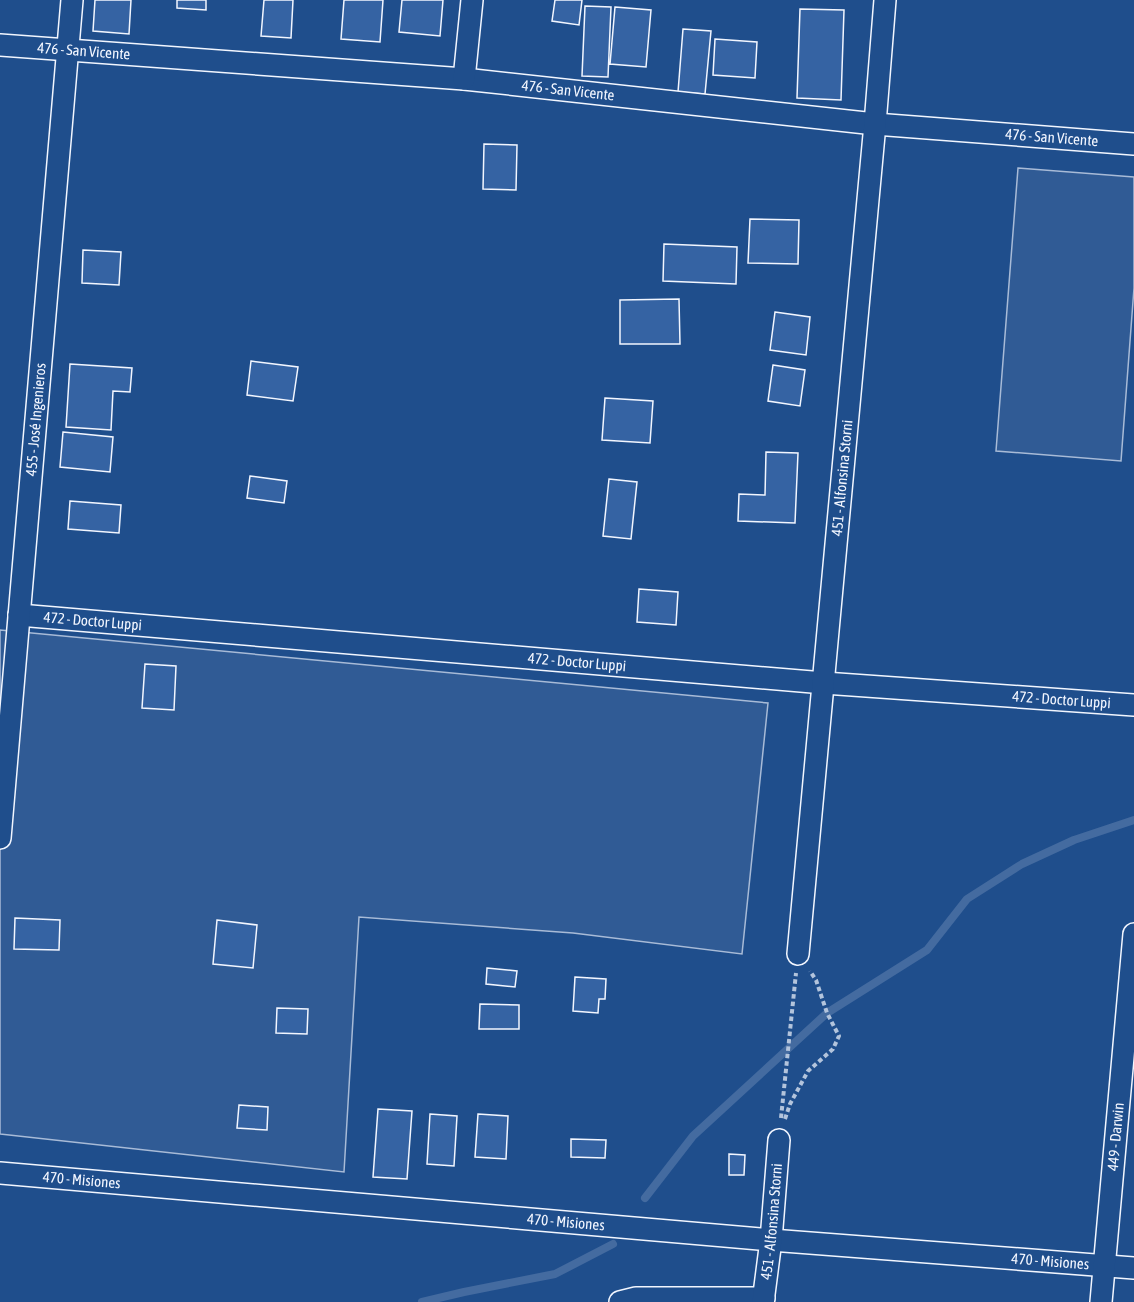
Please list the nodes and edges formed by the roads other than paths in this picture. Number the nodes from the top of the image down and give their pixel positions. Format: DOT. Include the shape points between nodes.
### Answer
graph roads {
  1 [pos="72,0"];
  2 [pos="472,0"];
  3 [pos="885,0"];
  4 [pos="0,45"];
  5 [pos="67,51"];
  6 [pos="464,80"];
  7 [pos="875,124"];
  8 [pos="1134,144"];
  9 [pos="19,615"];
  10 [pos="824,683"];
  11 [pos="1134,705"];
  12 [pos="0,838"];
  13 [pos="1134,934"];
  14 [pos="798,954"];
  15 [pos="779,1140"];
  16 [pos="0,1173"];
  17 [pos="771,1240"];
  18 [pos="1104,1265"];
  19 [pos="1134,1268"];
  20 [pos="764,1300"];
  21 [pos="620,1302"];
  22 [pos="1101,1302"];
  1 -- 5 [label="street, 455 - José Ingenieros"];
  2 -- 6 [label="street"];
  3 -- 7 [label="street, 451 - Alfonsina Storni"];
  4 -- 5 [label="street, 476 - San Vicente"];
  5 -- 6 [label="street, 476 - San Vicente"];
  5 -- 9 [label="street, 455 - José Ingenieros"];
  6 -- 7 [label="street, 476 - San Vicente"];
  7 -- 8 [label="street, 476 - San Vicente"];
  7 -- 10 [label="street, 451 - Alfonsina Storni"];
  9 -- 10 [label="street, 472 - Doctor Luppi"];
  9 -- 12 [label="street, 455 - José Ingenieros"];
  10 -- 11 [label="street, 472 - Doctor Luppi"];
  10 -- 14 [label="street, 451 - Alfonsina Storni"];
  13 -- 18 [label="street, 449 - Darwin"];
  15 -- 17 [label="street, 451 - Alfonsina Storni"];
  16 -- 17 [label="street, 470 - Misiones"];
  17 -- 18 [label="street, 470 - Misiones"];
  17 -- 20 [label="street, 451 - Alfonsina Storni"];
  18 -- 19 [label="street, 470 - Misiones"];
  18 -- 22 [label="street, 449 - Darwin"];
  20 -- 21 [label="street"];
}
